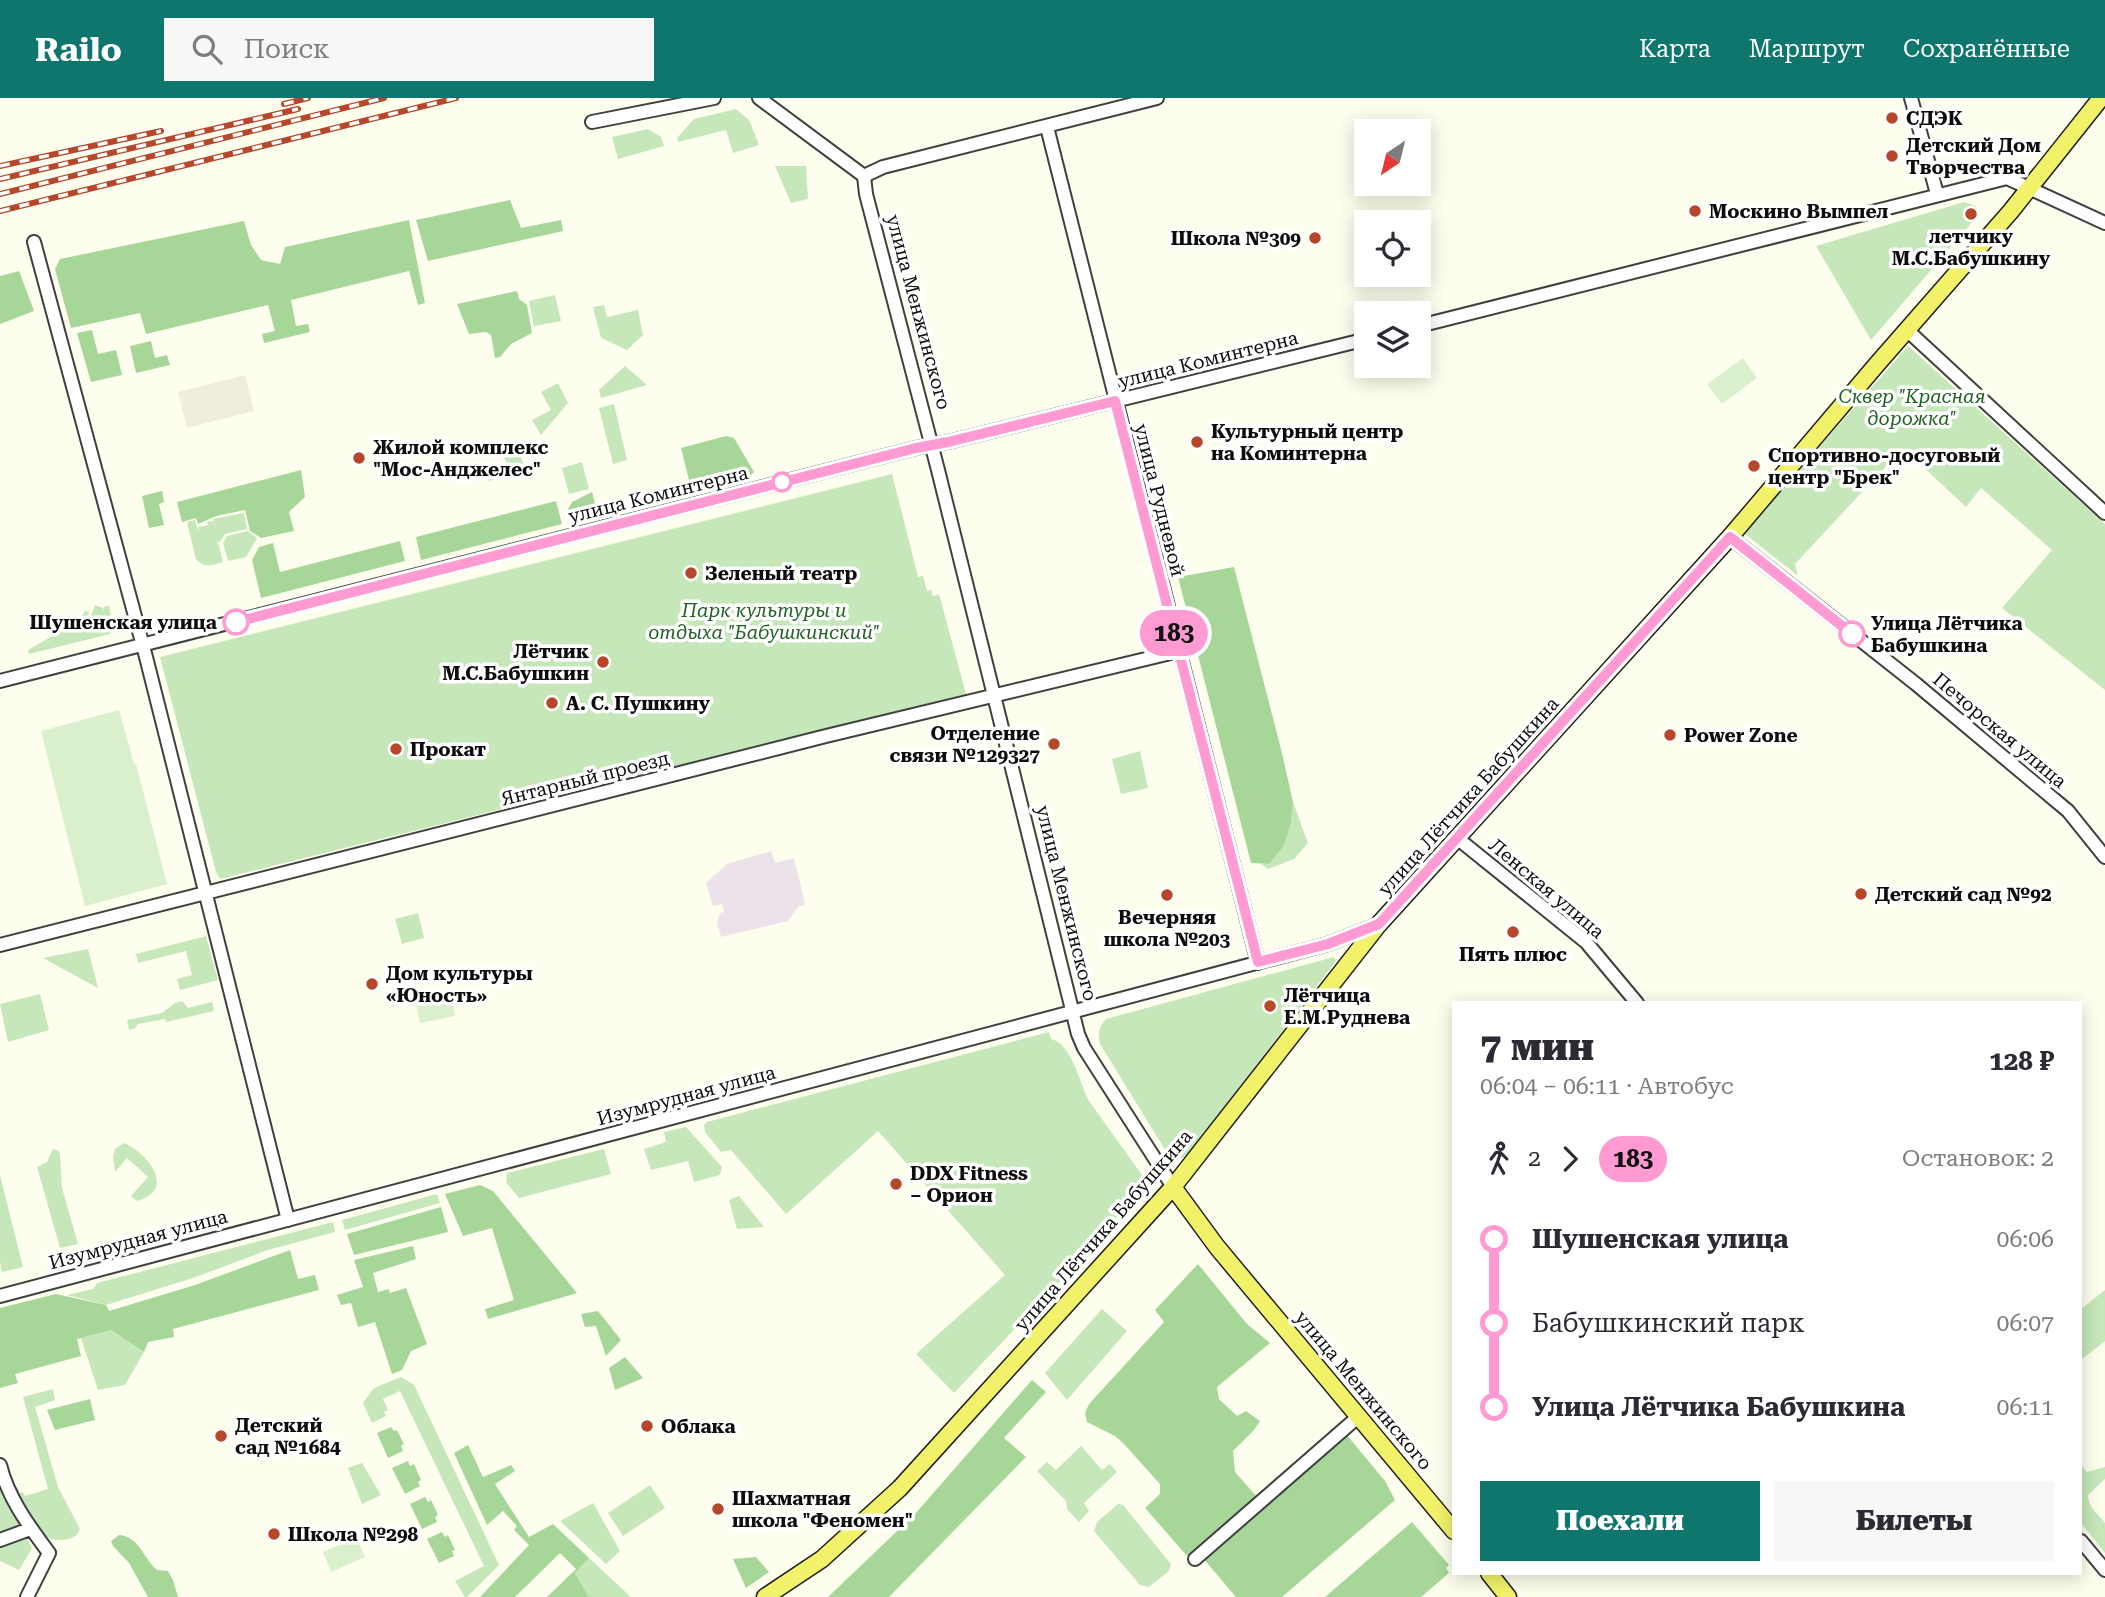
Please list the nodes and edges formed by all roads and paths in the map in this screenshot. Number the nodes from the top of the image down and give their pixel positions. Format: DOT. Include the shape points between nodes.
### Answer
graph roads {
  1 [pos="714,98"];
  2 [pos="759,98"];
  3 [pos="1157,98"];
  4 [pos="1911,98"];
  5 [pos="2101,98"];
  6 [pos="592,122"];
  7 [pos="1047,127"];
  8 [pos="864,176"];
  9 [pos="2030,187"];
  10 [pos="1937,194"];
  11 [pos="2105,223"];
  12 [pos="34,242"];
  13 [pos="1431,323"];
  14 [pos="1907,330"];
  15 [pos="1354,343"];
  16 [pos="1115,401"];
  17 [pos="932,446"];
  18 [pos="2105,513"];
  19 [pos="1730,537"];
  20 [pos="143,646"];
  21 [pos="1179,651"];
  22 [pos="0,681"];
  23 [pos="993,694"];
  24 [pos="1457,838"];
  25 [pos="2105,857"];
  26 [pos="205,892"];
  27 [pos="1379,924"];
  28 [pos="0,944"];
  29 [pos="1258,962"];
  30 [pos="1635,1001"];
  31 [pos="1073,1012"];
  32 [pos="1173,1187"];
  33 [pos="288,1220"];
  34 [pos="0,1296"];
  35 [pos="1359,1416"];
  36 [pos="0,1465"];
  37 [pos="30,1529"];
  38 [pos="1452,1529"];
  39 [pos="0,1540"];
  40 [pos="2082,1542"];
  41 [pos="1195,1559"];
  42 [pos="2105,1570"];
  43 [pos="1491,1575"];
  44 [pos="27,1597"];
  45 [pos="765,1597"];
  46 [pos="1508,1597"];
  1 -- 6 [label="street"];
  2 -- 8 [label="street"];
  3 -- 7 [label="street"];
  4 -- 10 [label="street"];
  5 -- 9 [label="main road, улица Лётчика Бабушкина"];
  7 -- 8 [label="street" via="883,167"];
  7 -- 16 [label="street, улица Рудневой"];
  8 -- 17 [label="street, улица Менжинского"];
  9 -- 10 [label="street" via="2007,178"];
  9 -- 11 [label="street"];
  9 -- 14 [label="main road, улица Лётчика Бабушкина"];
  10 -- 13 [label="street"];
  12 -- 20 [label="street"];
  14 -- 18 [label="street"];
  14 -- 19 [label="main road, улица Лётчика Бабушкина"];
  15 -- 16 [label="street, улица Коминтерна"];
  16 -- 17 [label="street, улица Коминтерна"];
  16 -- 21 [label="street, улица Рудневой"];
  17 -- 20 [label="street, улица Коминтерна"];
  17 -- 23 [label="street, улица Менжинского"];
  19 -- 24 [label="main road, улица Лётчика Бабушкина"];
  19 -- 25 [label="street, Печорская улица" via="2068,811"];
  20 -- 22 [label="street, улица Коминтерна"];
  20 -- 26 [label="street"];
  21 -- 23 [label="street, Янтарный проезд"];
  21 -- 29 [label="street, улица Рудневой"];
  23 -- 26 [label="street, Янтарный проезд"];
  23 -- 31 [label="street, улица Менжинского"];
  24 -- 27 [label="main road, улица Лётчика Бабушкина"];
  24 -- 30 [label="street, Ленская улица" via="1586,942"];
  26 -- 28 [label="street, Янтарный проезд"];
  26 -- 33 [label="street"];
  27 -- 29 [label="street, Изумрудная улица" via="1328,944"];
  27 -- 32 [label="main road, улица Лётчика Бабушкина"];
  29 -- 31 [label="street, Изумрудная улица"];
  31 -- 32 [label="street, улица Менжинского" via="1084,1048"];
  31 -- 33 [label="street, Изумрудная улица"];
  32 -- 35 [label="main road, улица Менжинского"];
  32 -- 45 [label="main road, улица Лётчика Бабушкина" via="900,1488 822,1559"];
  33 -- 34 [label="street, Изумрудная улица"];
  35 -- 38 [label="main road, улица Менжинского"];
  35 -- 41 [label="street"];
  36 -- 37 [label="street"];
  37 -- 39 [label="street"];
  37 -- 44 [label="street" via="49,1553"];
  40 -- 42 [label="street"];
  43 -- 46 [label="main road"];
}
